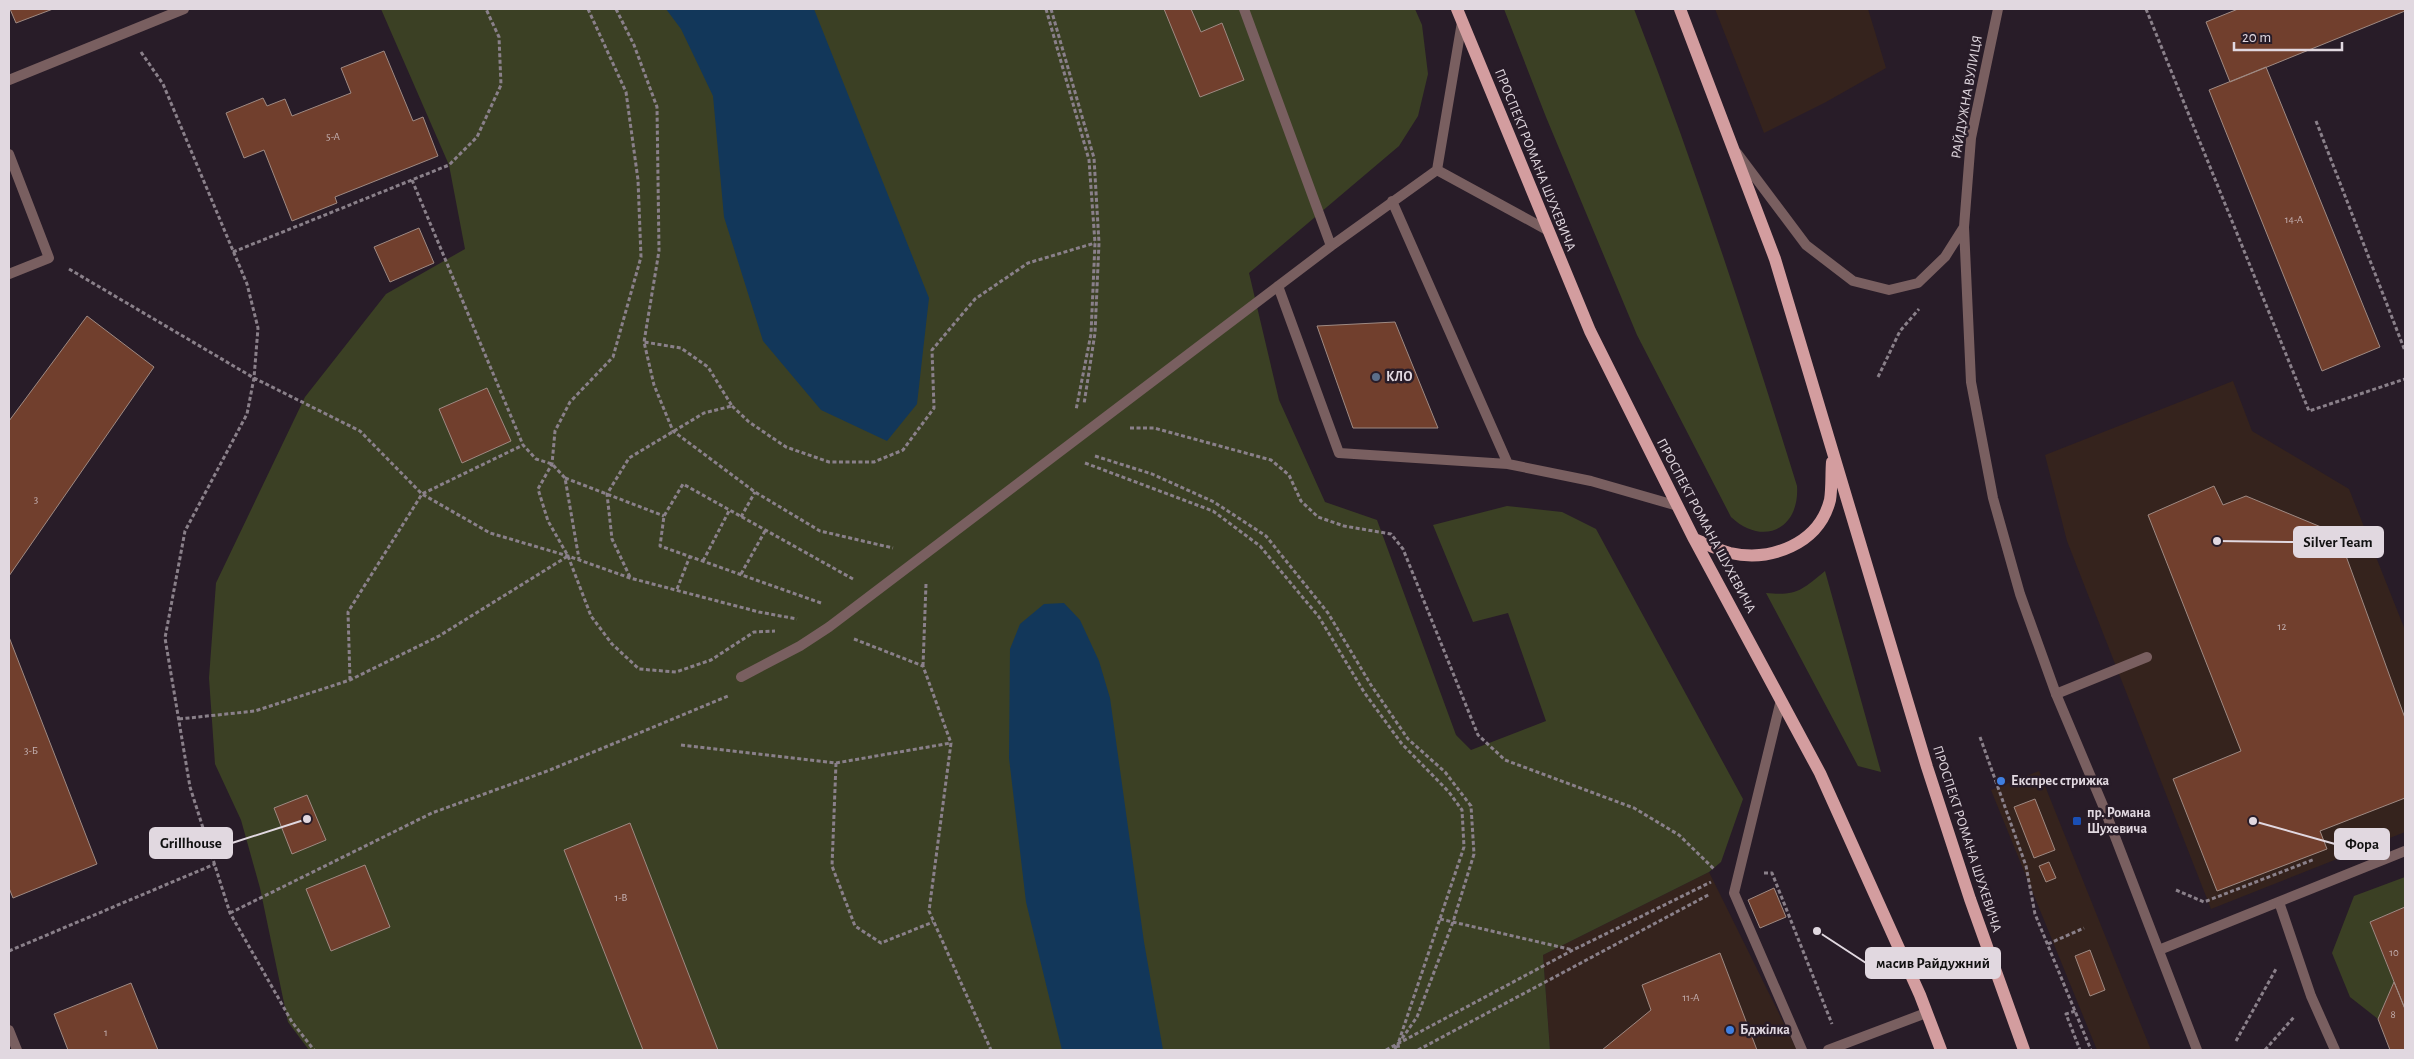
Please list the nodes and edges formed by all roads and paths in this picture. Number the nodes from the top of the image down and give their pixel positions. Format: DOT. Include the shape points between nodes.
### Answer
graph roads {
  1 [pos="184,9"];
  2 [pos="486,9"];
  3 [pos="588,9"];
  4 [pos="616,9"];
  5 [pos="1046,9"];
  6 [pos="1051,9"];
  7 [pos="1244,9"];
  8 [pos="1457,9"];
  9 [pos="1680,9"];
  10 [pos="1998,9"];
  11 [pos="2146,9"];
  12 [pos="1462,22"];
  13 [pos="127,32"];
  14 [pos="9,80"];
  15 [pos="2316,122"];
  16 [pos="1732,146"];
  17 [pos="9,154"];
  18 [pos="1437,170"];
  19 [pos="412,180"];
  20 [pos="1392,201"];
  21 [pos="1964,228"];
  22 [pos="1549,232"];
  23 [pos="1094,243"];
  24 [pos="1331,246"];
  25 [pos="232,252"];
  26 [pos="49,258"];
  27 [pos="9,274"];
  28 [pos="1925,277"];
  29 [pos="1278,286"];
  30 [pos="644,342"];
  31 [pos="2405,351"];
  32 [pos="1878,376"];
  33 [pos="254,378"];
  34 [pos="2405,379"];
  35 [pos="732,406"];
  36 [pos="1075,415"];
  37 [pos="1128,428"];
  38 [pos="673,431"];
  39 [pos="1081,440"];
  40 [pos="523,445"];
  41 [pos="1832,453"];
  42 [pos="552,464"];
  43 [pos="1508,464"];
  44 [pos="565,478"];
  45 [pos="755,492"];
  46 [pos="422,494"];
  47 [pos="607,494"];
  48 [pos="1678,506"];
  49 [pos="729,511"];
  50 [pos="664,516"];
  51 [pos="741,517"];
  52 [pos="765,531"];
  53 [pos="1694,539"];
  54 [pos="568,556"];
  55 [pos="690,556"];
  56 [pos="921,558"];
  57 [pos="579,560"];
  58 [pos="703,561"];
  59 [pos="741,574"];
  60 [pos="630,578"];
  61 [pos="860,583"];
  62 [pos="677,590"];
  63 [pos="830,606"];
  64 [pos="803,620"];
  65 [pos="846,636"];
  66 [pos="800,646"];
  67 [pos="2147,657"];
  68 [pos="923,666"];
  69 [pos="741,677"];
  70 [pos="350,680"];
  71 [pos="2056,694"];
  72 [pos="731,695"];
  73 [pos="1781,700"];
  74 [pos="179,720"];
  75 [pos="1980,737"];
  76 [pos="950,743"];
  77 [pos="681,745"];
  78 [pos="836,763"];
  79 [pos="2405,851"];
  80 [pos="2323,856"];
  81 [pos="214,864"];
  82 [pos="1715,870"];
  83 [pos="1762,873"];
  84 [pos="1714,881"];
  85 [pos="2176,890"];
  86 [pos="1716,891"];
  87 [pos="2279,902"];
  88 [pos="230,913"];
  89 [pos="1440,919"];
  90 [pos="933,922"];
  91 [pos="1453,922"];
  92 [pos="2084,928"];
  93 [pos="2292,940"];
  94 [pos="2048,944"];
  95 [pos="1573,950"];
  96 [pos="2159,950"];
  97 [pos="9,951"];
  98 [pos="2311,996"];
  99 [pos="2075,1011"];
  100 [pos="1926,1013"];
  101 [pos="9,1030"];
  102 [pos="1836,1032"];
  103 [pos="2236,1041"];
  104 [pos="1398,1044"];
  105 [pos="17,1050"];
  106 [pos="314,1050"];
  107 [pos="991,1050"];
  108 [pos="1386,1050"];
  109 [pos="1394,1050"];
  110 [pos="1399,1050"];
  111 [pos="1418,1050"];
  112 [pos="1802,1050"];
  113 [pos="1828,1050"];
  114 [pos="1941,1050"];
  115 [pos="2024,1050"];
  116 [pos="2080,1050"];
  117 [pos="2091,1050"];
  118 [pos="2197,1050"];
  119 [pos="2265,1050"];
  120 [pos="2335,1050"];
  1 -- 13 [label="street"];
  2 -- 19 [label="path" via="498,36 501,85 477,137 449,165"];
  3 -- 42 [label="path" via="626,92 638,180 641,257 613,357 570,402 555,431"];
  4 -- 30 [label="path" via="634,45 657,107 659,251"];
  5 -- 23 [label="path" via="1089,160"];
  6 -- 39 [label="path" via="1094,158 1099,243 1095,333"];
  7 -- 24 [label="street"];
  8 -- 12 [label="main road, ПРОСПЕКТ РОМАНА ШУХЕВИЧА"];
  9 -- 16 [label="main road, ПРОСПЕКТ РОМАНА ШУХЕВИЧА"];
  10 -- 21 [label="street, РАЙДУЖНА ВУЛИЦЯ" via="1971,138"];
  11 -- 34 [label="path" via="2309,411"];
  12 -- 18 [label="street"];
  12 -- 22 [label="main road, ПРОСПЕКТ РОМАНА ШУХЕВИЧА"];
  13 -- 14 [label="street"];
  13 -- 25 [label="path" via="164,84"];
  15 -- 31 [label="path"];
  16 -- 28 [label="street, РАЙДУЖНА ВУЛИЦЯ" via="1806,244 1853,281 1889,290 1918,283"];
  16 -- 41 [label="main road, ПРОСПЕКТ РОМАНА ШУХЕВИЧА" via="1775,259"];
  17 -- 26 [label="street"];
  18 -- 20 [label="street"];
  18 -- 22 [label="street"];
  19 -- 25 [label="path"];
  19 -- 40 [label="path"];
  20 -- 24 [label="street"];
  20 -- 43 [label="street"];
  21 -- 28 [label="street, РАЙДУЖНА ВУЛИЦЯ" via="1945,257"];
  21 -- 71 [label="street" via="1971,382 1993,498 2020,594"];
  22 -- 48 [label="main road, ПРОСПЕКТ РОМАНА ШУХЕВИЧА" via="1590,331"];
  23 -- 35 [label="path" via="1028,263 975,299 932,350 934,408 903,450 874,462 829,462 786,447"];
  23 -- 36 [label="path" via="1091,334"];
  24 -- 29 [label="street"];
  25 -- 33 [label="path" via="248,284 258,328"];
  26 -- 27 [label="street"];
  26 -- 33 [label="path"];
  28 -- 32 [label="path" via="1921,306 1900,331"];
  29 -- 39 [label="street"];
  29 -- 43 [label="street" via="1339,453"];
  30 -- 35 [label="path" via="681,348 708,367"];
  30 -- 38 [label="path" via="654,385"];
  33 -- 46 [label="path" via="360,431"];
  33 -- 74 [label="path" via="247,414 185,531 165,638"];
  35 -- 38 [label="path" via="704,413"];
  37 -- 82 [label="path" via="1154,428 1271,460 1289,475 1301,501 1318,517 1344,526 1391,534 1403,549 1478,735 1505,760 1634,808 1679,835"];
  38 -- 45 [label="path"];
  38 -- 47 [label="path" via="629,458"];
  39 -- 56 [label="street"];
  39 -- 89 [label="path" via="1072,453 1086,464 1212,511 1260,546 1319,617 1364,692 1402,744 1462,810 1464,847"];
  39 -- 91 [label="path" via="1096,457 1152,474 1214,502 1266,536 1328,613 1408,739 1445,772 1470,806 1474,854"];
  40 -- 42 [label="path" via="536,459"];
  40 -- 46 [label="path"];
  41 -- 53 [label="main road" via="1830,500 1817,528 1796,546 1762,555 1730,553"];
  41 -- 115 [label="main road, ПРОСПЕКТ РОМАНА ШУХЕВИЧА" via="1927,767"];
  42 -- 44 [label="path"];
  42 -- 54 [label="path" via="538,489 548,521"];
  43 -- 48 [label="street" via="1591,481"];
  44 -- 47 [label="path"];
  44 -- 57 [label="path"];
  45 -- 51 [label="path"];
  45 -- 56 [label="path" via="820,531 918,553"];
  46 -- 54 [label="path" via="490,533"];
  46 -- 70 [label="path" via="348,612"];
  47 -- 50 [label="path"];
  47 -- 60 [label="path" via="612,540"];
  48 -- 53 [label="main road, ПРОСПЕКТ РОМАНА ШУХЕВИЧА"];
  49 -- 50 [label="path" via="683,484"];
  49 -- 51 [label="path"];
  49 -- 58 [label="path"];
  50 -- 55 [label="path" via="660,546"];
  51 -- 52 [label="path"];
  52 -- 59 [label="path"];
  52 -- 61 [label="path"];
  53 -- 73 [label="main road, ПРОСПЕКТ РОМАНА ШУХЕВИЧА"];
  54 -- 57 [label="path"];
  54 -- 66 [label="path" via="591,616 612,644 639,670 676,672 711,660 754,632 778,631"];
  54 -- 70 [label="path" via="439,636"];
  55 -- 58 [label="path"];
  55 -- 62 [label="path"];
  56 -- 66 [label="street"];
  56 -- 68 [label="path" via="927,566"];
  57 -- 60 [label="path"];
  58 -- 59 [label="path"];
  59 -- 63 [label="path"];
  60 -- 62 [label="path"];
  62 -- 64 [label="path"];
  65 -- 68 [label="path"];
  66 -- 69 [label="street"];
  67 -- 71 [label="street"];
  68 -- 76 [label="path"];
  70 -- 74 [label="path" via="255,711"];
  71 -- 96 [label="street"];
  72 -- 88 [label="path" via="550,770 432,813"];
  73 -- 100 [label="main road, ПРОСПЕКТ РОМАНА ШУХЕВИЧА" via="1820,773"];
  73 -- 112 [label="street" via="1734,893"];
  74 -- 81 [label="path" via="190,787"];
  75 -- 94 [label="path" via="2026,866 2035,914"];
  76 -- 78 [label="path"];
  76 -- 90 [label="path" via="929,911"];
  77 -- 78 [label="path"];
  78 -- 90 [label="path" via="832,866 855,926 881,943"];
  79 -- 87 [label="street"];
  80 -- 85 [label="path" via="2204,902"];
  81 -- 88 [label="path"];
  81 -- 97 [label="path"];
  83 -- 102 [label="path" via="1772,873"];
  84 -- 95 [label="path"];
  86 -- 111 [label="path"];
  87 -- 93 [label="street"];
  87 -- 96 [label="street"];
  88 -- 106 [label="path" via="292,1022"];
  89 -- 91 [label="path"];
  89 -- 104 [label="path"];
  90 -- 107 [label="path"];
  91 -- 95 [label="path"];
  91 -- 104 [label="path" via="1417,1017"];
  92 -- 94 [label="path"];
  93 -- 98 [label="street"];
  93 -- 103 [label="path"];
  94 -- 99 [label="path"];
  95 -- 104 [label="path"];
  96 -- 118 [label="street"];
  98 -- 119 [label="path"];
  98 -- 120 [label="street"];
  99 -- 116 [label="path" via="2066,1014"];
  99 -- 117 [label="path"];
  100 -- 113 [label="street"];
  100 -- 114 [label="main road, ПРОСПЕКТ РОМАНА ШУХЕВИЧА"];
  101 -- 105 [label="street"];
  104 -- 108 [label="path"];
  104 -- 109 [label="path"];
  104 -- 110 [label="path"];
}
